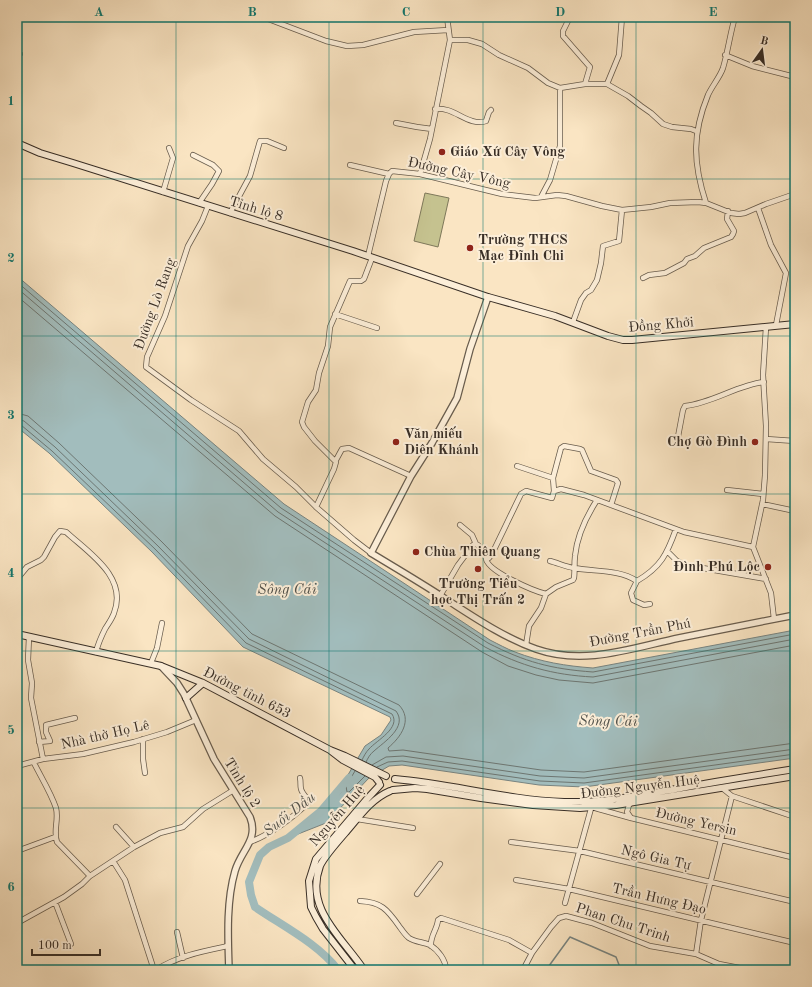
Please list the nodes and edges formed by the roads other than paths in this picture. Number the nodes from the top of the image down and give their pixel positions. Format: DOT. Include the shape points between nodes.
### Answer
graph roads {
  1 [pos="263,17"];
  2 [pos="447,17"];
  3 [pos="570,17"];
  4 [pos="622,17"];
  5 [pos="735,17"];
  6 [pos="448,30"];
  7 [pos="450,40"];
  8 [pos="725,55"];
  9 [pos="795,77"];
  10 [pos="585,84"];
  11 [pos="607,84"];
  12 [pos="560,88"];
  13 [pos="435,109"];
  14 [pos="491,110"];
  15 [pos="396,123"];
  16 [pos="432,129"];
  17 [pos="696,131"];
  18 [pos="17,143"];
  19 [pos="169,148"];
  20 [pos="284,148"];
  21 [pos="193,155"];
  22 [pos="350,165"];
  23 [pos="389,174"];
  24 [pos="420,174"];
  25 [pos="163,192"];
  26 [pos="795,194"];
  27 [pos="541,197"];
  28 [pos="199,203"];
  29 [pos="706,203"];
  30 [pos="208,206"];
  31 [pos="758,208"];
  32 [pos="622,210"];
  33 [pos="728,212"];
  34 [pos="230,213"];
  35 [pos="370,257"];
  36 [pos="643,278"];
  37 [pos="488,296"];
  38 [pos="335,314"];
  39 [pos="573,322"];
  40 [pos="795,324"];
  41 [pos="776,325"];
  42 [pos="766,327"];
  43 [pos="377,328"];
  44 [pos="764,382"];
  45 [pos="766,438"];
  46 [pos="795,441"];
  47 [pos="677,442"];
  48 [pos="336,460"];
  49 [pos="517,466"];
  50 [pos="411,476"];
  51 [pos="553,478"];
  52 [pos="727,490"];
  53 [pos="554,491"];
  54 [pos="763,494"];
  55 [pos="597,500"];
  56 [pos="762,504"];
  57 [pos="611,505"];
  58 [pos="316,507"];
  59 [pos="795,511"];
  60 [pos="460,525"];
  61 [pos="676,529"];
  62 [pos="476,544"];
  63 [pos="753,547"];
  64 [pos="666,552"];
  65 [pos="371,553"];
  66 [pos="486,558"];
  67 [pos="550,561"];
  68 [pos="574,568"];
  69 [pos="17,579"];
  70 [pos="766,579"];
  71 [pos="637,581"];
  72 [pos="546,594"];
  73 [pos="440,596"];
  74 [pos="650,604"];
  75 [pos="795,615"];
  76 [pos="774,619"];
  77 [pos="162,623"];
  78 [pos="17,634"];
  79 [pos="29,637"];
  80 [pos="526,645"];
  81 [pos="96,652"];
  82 [pos="151,663"];
  83 [pos="161,666"];
  84 [pos="203,683"];
  85 [pos="186,698"];
  86 [pos="75,718"];
  87 [pos="196,720"];
  88 [pos="143,739"];
  89 [pos="40,742"];
  90 [pos="43,760"];
  91 [pos="34,763"];
  92 [pos="17,766"];
  93 [pos="795,769"];
  94 [pos="145,773"];
  95 [pos="374,773"];
  96 [pos="386,776"];
  97 [pos="795,776"];
  98 [pos="300,778"];
  99 [pos="395,779"];
  100 [pos="719,781"];
  101 [pos="380,784"];
  102 [pos="722,788"];
  103 [pos="232,791"];
  104 [pos="392,791"];
  105 [pos="482,791"];
  106 [pos="732,796"];
  107 [pos="481,798"];
  108 [pos="631,802"];
  109 [pos="592,804"];
  110 [pos="795,817"];
  111 [pos="631,818"];
  112 [pos="357,819"];
  113 [pos="116,827"];
  114 [pos="413,828"];
  115 [pos="55,837"];
  116 [pos="336,839"];
  117 [pos="721,839"];
  118 [pos="250,842"];
  119 [pos="512,842"];
  120 [pos="134,847"];
  121 [pos="17,851"];
  122 [pos="580,851"];
  123 [pos="795,858"];
  124 [pos="113,861"];
  125 [pos="440,864"];
  126 [pos="90,876"];
  127 [pos="516,880"];
  128 [pos="711,882"];
  129 [pos="569,889"];
  130 [pos="417,894"];
  131 [pos="360,901"];
  132 [pos="55,902"];
  133 [pos="564,902"];
  134 [pos="795,902"];
  135 [pos="701,920"];
  136 [pos="17,922"];
  137 [pos="177,932"];
  138 [pos="795,943"];
  139 [pos="71,944"];
  140 [pos="228,946"];
  141 [pos="431,946"];
  142 [pos="532,954"];
  143 [pos="696,954"];
  144 [pos="184,958"];
  145 [pos="155,970"];
  146 [pos="229,970"];
  147 [pos="356,970"];
  148 [pos="364,970"];
  149 [pos="446,970"];
  150 [pos="523,970"];
  151 [pos="750,970"];
  1 -- 6 [label="street" via="326,41 347,46 363,45 414,32"];
  2 -- 6 [label="street"];
  3 -- 10 [label="street" via="563,36 590,67"];
  4 -- 11 [label="street" via="618,55"];
  5 -- 8 [label="street"];
  6 -- 7 [label="street"];
  7 -- 12 [label="street" via="468,40 482,44"];
  7 -- 13 [label="street"];
  8 -- 9 [label="street" via="752,66"];
  8 -- 17 [label="street" via="722,70 709,93"];
  10 -- 11 [label="street"];
  10 -- 12 [label="street"];
  11 -- 17 [label="street" via="628,96 663,124"];
  12 -- 27 [label="street" via="560,146 550,180"];
  13 -- 14 [label="street" via="448,110 481,123 486,121"];
  13 -- 16 [label="street"];
  15 -- 16 [label="street"];
  16 -- 24 [label="street"];
  17 -- 29 [label="street" via="699,182"];
  18 -- 25 [label="main road, Tỉnh lộ 8" via="40,153"];
  19 -- 25 [label="street" via="173,158"];
  20 -- 34 [label="street" via="260,141 250,176"];
  21 -- 28 [label="street" via="219,171"];
  22 -- 23 [label="street"];
  23 -- 24 [label="street, Đường Cây Vông" via="394,171"];
  23 -- 35 [label="street, Đường Cây Vông"];
  24 -- 27 [label="street, Đường Cây Vông" via="502,194"];
  25 -- 28 [label="main road, Tỉnh lộ 8"];
  26 -- 31 [label="street, Đường Cây Vông"];
  27 -- 32 [label="street, Đường Cây Vông" via="566,196"];
  28 -- 30 [label="main road, Tỉnh lộ 8"];
  29 -- 32 [label="street, Đường Cây Vông" via="670,203"];
  29 -- 33 [label="street, Đường Cây Vông"];
  30 -- 34 [label="main road, Tỉnh lộ 8"];
  30 -- 58 [label="street, Đường Lò Rang" via="188,246 147,357 146,366 191,400 233,426 245,436 263,459"];
  31 -- 33 [label="street, Đường Cây Vông" via="739,214"];
  31 -- 41 [label="street" via="769,240 786,273"];
  32 -- 39 [label="street" via="619,241 603,246 597,280 581,300"];
  33 -- 36 [label="street" via="727,219 734,234 704,248 665,273"];
  34 -- 35 [label="main road, Tỉnh lộ 8"];
  35 -- 37 [label="main road, Tỉnh lộ 8"];
  35 -- 38 [label="street, Đường Cây Vông" via="362,281 348,282"];
  37 -- 39 [label="main road, Đồng Khởi"];
  37 -- 50 [label="street" via="457,398"];
  38 -- 43 [label="street"];
  38 -- 48 [label="street" via="316,390 308,402 302,424 318,445"];
  39 -- 42 [label="main road, Đồng Khởi" via="623,340"];
  40 -- 41 [label="main road, Đồng Khởi"];
  41 -- 42 [label="main road, Đồng Khởi"];
  42 -- 44 [label="street"];
  44 -- 45 [label="street"];
  44 -- 47 [label="street" via="685,406"];
  45 -- 46 [label="street"];
  45 -- 54 [label="street"];
  48 -- 50 [label="street" via="341,450 347,448"];
  48 -- 58 [label="street"];
  49 -- 51 [label="street"];
  50 -- 65 [label="street"];
  51 -- 53 [label="street"];
  51 -- 57 [label="street" via="562,447 580,449 591,471 617,481"];
  52 -- 54 [label="street"];
  53 -- 55 [label="street" via="568,490"];
  53 -- 66 [label="street" via="550,498 526,491 521,494 492,554"];
  54 -- 56 [label="street"];
  55 -- 57 [label="street"];
  55 -- 68 [label="street" via="579,536"];
  56 -- 59 [label="street"];
  56 -- 63 [label="street"];
  57 -- 61 [label="street"];
  58 -- 65 [label="street"];
  60 -- 62 [label="street" via="472,535"];
  61 -- 63 [label="street"];
  61 -- 64 [label="street"];
  62 -- 66 [label="street"];
  62 -- 73 [label="street" via="458,565"];
  63 -- 70 [label="street"];
  64 -- 70 [label="street" via="685,565"];
  64 -- 71 [label="street" via="649,575"];
  65 -- 73 [label="street, Đường Trần Phú"];
  66 -- 72 [label="street" via="489,564 508,578"];
  67 -- 68 [label="street"];
  68 -- 71 [label="street" via="615,572"];
  68 -- 72 [label="street" via="573,580"];
  69 -- 81 [label="street" via="27,567 44,557 60,531 66,532 95,558 112,578 118,599 114,615"];
  70 -- 76 [label="street" via="771,593"];
  71 -- 74 [label="street" via="630,593 633,600 644,605"];
  72 -- 80 [label="street" via="541,608 529,626"];
  73 -- 80 [label="street, Đường Trần Phú"];
  75 -- 76 [label="street, Đường Trần Phú"];
  76 -- 80 [label="street, Đường Trần Phú" via="603,655 565,655"];
  77 -- 82 [label="street"];
  78 -- 79 [label="main road"];
  79 -- 81 [label="main road"];
  79 -- 89 [label="street" via="31,698"];
  81 -- 82 [label="main road"];
  82 -- 83 [label="main road, Đường tỉnh 653"];
  83 -- 84 [label="main road, Đường tỉnh 653"];
  83 -- 85 [label="street, Tỉnh lộ 2" via="177,682"];
  84 -- 85 [label="main road"];
  84 -- 95 [label="main road, Đường tỉnh 653"];
  85 -- 87 [label="street, Tỉnh lộ 2"];
  86 -- 89 [label="street" via="46,725 50,741"];
  87 -- 88 [label="street, Nhà thờ Họ Lê"];
  87 -- 103 [label="street, Tỉnh lộ 2"];
  88 -- 90 [label="street, Nhà thờ Họ Lê" via="83,754"];
  88 -- 94 [label="street"];
  89 -- 90 [label="street"];
  90 -- 91 [label="street, Nhà thờ Họ Lê"];
  91 -- 92 [label="street, Nhà thờ Họ Lê"];
  91 -- 115 [label="street" via="56,807"];
  93 -- 100 [label="main road, Đường Nguyễn Huệ"];
  95 -- 96 [label="main road, Đường tỉnh 653"];
  95 -- 101 [label="main road, Đường tỉnh 653"];
  96 -- 99 [label="main road"];
  96 -- 101 [label="main road" via="381,777"];
  97 -- 102 [label="main road, Đường Nguyễn Huệ"];
  98 -- 118 [label="street" via="300,788 308,803 276,828"];
  99 -- 104 [label="main road" via="398,783"];
  99 -- 105 [label="main road, Đường Nguyễn Huệ"];
  100 -- 102 [label="main road"];
  100 -- 109 [label="main road, Đường Nguyễn Huệ"];
  101 -- 104 [label="main road" via="384,790"];
  101 -- 116 [label="main road, Nguyễn Huệ"];
  102 -- 106 [label="street"];
  102 -- 108 [label="main road, Đường Nguyễn Huệ"];
  103 -- 118 [label="street, Tỉnh lộ 2" via="240,800 253,826"];
  103 -- 120 [label="street" via="203,809 183,827 160,833"];
  104 -- 107 [label="main road, Đường Nguyễn Huệ" via="421,788"];
  104 -- 112 [label="main road, Nguyễn Huệ" via="378,798"];
  105 -- 107 [label="main road"];
  105 -- 109 [label="main road, Đường Nguyễn Huệ" via="539,800"];
  106 -- 110 [label="street"];
  106 -- 117 [label="street"];
  107 -- 109 [label="main road, Đường Nguyễn Huệ" via="550,807"];
  108 -- 109 [label="main road, Đường Nguyễn Huệ"];
  108 -- 111 [label="street" via="627,812"];
  109 -- 111 [label="street, Đường Yersin"];
  109 -- 122 [label="street"];
  111 -- 117 [label="street, Đường Yersin"];
  112 -- 114 [label="street"];
  112 -- 116 [label="main road, Nguyễn Huệ"];
  113 -- 120 [label="street"];
  115 -- 121 [label="street"];
  115 -- 126 [label="street" via="61,847"];
  116 -- 147 [label="main road, Nguyễn Huệ" via="316,859 309,881 311,907 323,929"];
  116 -- 148 [label="main road, Nguyễn Huệ" via="321,865 316,884 317,896 325,918"];
  117 -- 123 [label="street, Đường Yersin"];
  117 -- 128 [label="street"];
  118 -- 140 [label="street, Tỉnh lộ 2" via="237,866 232,883"];
  119 -- 122 [label="street, Ngô Gia Tự"];
  120 -- 124 [label="street"];
  122 -- 128 [label="street, Ngô Gia Tự"];
  122 -- 129 [label="street"];
  124 -- 126 [label="street"];
  124 -- 145 [label="street" via="125,880"];
  125 -- 130 [label="street"];
  126 -- 132 [label="street"];
  127 -- 129 [label="street, Trần Hưng Đạo"];
  128 -- 134 [label="street, Ngô Gia Tự"];
  128 -- 135 [label="street"];
  129 -- 133 [label="street"];
  129 -- 135 [label="street, Trần Hưng Đạo"];
  131 -- 141 [label="street" via="379,904 408,937"];
  132 -- 136 [label="street"];
  132 -- 139 [label="street"];
  135 -- 138 [label="street, Trần Hưng Đạo"];
  135 -- 143 [label="street"];
  137 -- 144 [label="street"];
  140 -- 144 [label="street"];
  140 -- 146 [label="street, Tỉnh lộ 2"];
  141 -- 142 [label="street" via="431,938 441,918 509,940"];
  141 -- 149 [label="street" via="444,960"];
  142 -- 143 [label="street, Phan Chu Trinh" via="559,918 566,916 650,946"];
  142 -- 150 [label="street"];
  143 -- 151 [label="street, Phan Chu Trinh" via="719,964"];
  144 -- 145 [label="street"];
}
